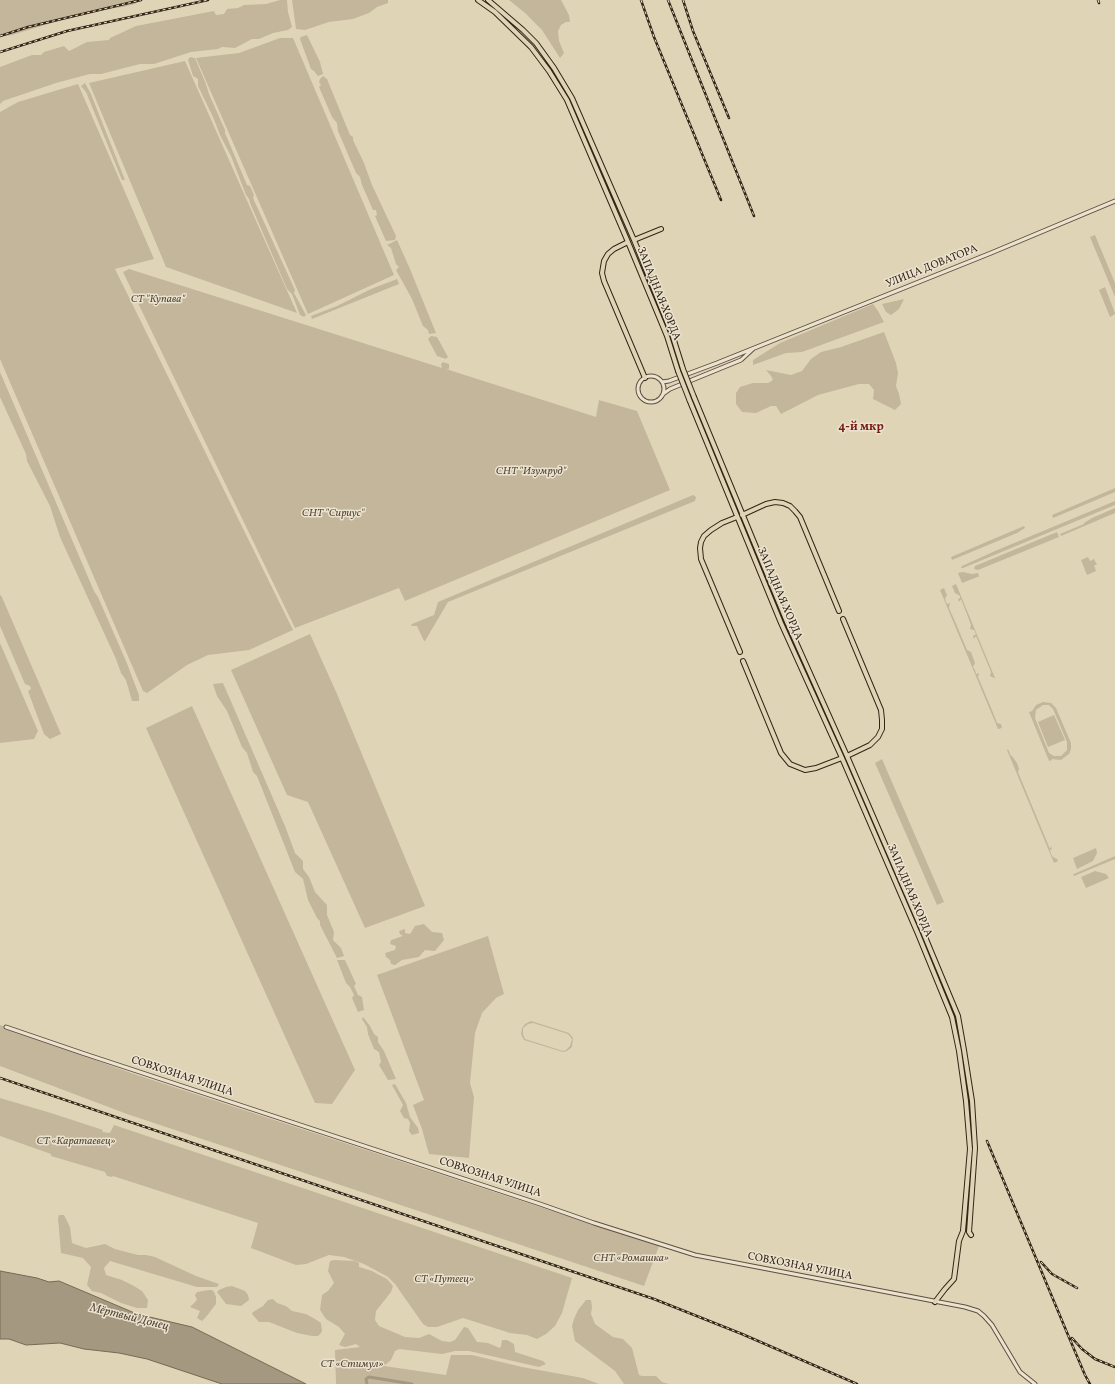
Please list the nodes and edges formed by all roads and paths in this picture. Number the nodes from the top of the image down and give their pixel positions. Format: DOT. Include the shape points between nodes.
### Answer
graph roads {
  1 [pos="478,0"];
  2 [pos="488,0"];
  3 [pos="1115,201"];
  4 [pos="661,229"];
  5 [pos="634,240"];
  6 [pos="628,242"];
  7 [pos="754,348"];
  8 [pos="645,378"];
  9 [pos="662,382"];
  10 [pos="663,394"];
  11 [pos="742,515"];
  12 [pos="736,517"];
  13 [pos="839,611"];
  14 [pos="843,619"];
  15 [pos="740,652"];
  16 [pos="743,661"];
  17 [pos="847,756"];
  18 [pos="842,758"];
  19 [pos="6,1027"];
  20 [pos="970,1234"];
  21 [pos="935,1302"];
  22 [pos="1035,1384"];
  1 -- 6 [label="highway, ЗАПАДНАЯ ХОРДА" via="520,35 558,85 567,100"];
  2 -- 5 [label="highway, ЗАПАДНАЯ ХОРДА" via="536,43 563,82"];
  3 -- 7 [label="street, УЛИЦА ДОВАТОРА"];
  4 -- 5 [label="highway"];
  5 -- 11 [label="highway, ЗАПАДНАЯ ХОРДА, bridge"];
  6 -- 8 [label="highway" via="608,254 604,260 602,273"];
  6 -- 12 [label="highway, ЗАПАДНАЯ ХОРДА, bridge"];
  7 -- 9 [label="street, УЛИЦА ДОВАТОРА"];
  7 -- 10 [label="street, УЛИЦА ДОВАТОРА" via="741,360"];
  8 -- 9 [label="street" via="653,376"];
  8 -- 10 [label="street" via="638,388 642,398 654,402"];
  9 -- 10 [label="street"];
  11 -- 13 [label="highway" via="775,502 790,506 800,517"];
  11 -- 17 [label="highway, ЗАПАДНАЯ ХОРДА"];
  12 -- 15 [label="highway" via="704,536 700,548 701,559"];
  12 -- 18 [label="highway, ЗАПАДНАЯ ХОРДА"];
  14 -- 17 [label="highway" via="881,710 882,720 882,729 878,737 870,745"];
  16 -- 18 [label="highway" via="782,753 790,764 805,770"];
  17 -- 20 [label="highway, ЗАПАДНАЯ ХОРДА" via="958,1016 972,1101 975,1148"];
  18 -- 21 [label="highway, ЗАПАДНАЯ ХОРДА" via="952,1017 959,1051 970,1149 963,1232 954,1279"];
  19 -- 21 [label="street, СОВХОЗНАЯ УЛИЦА" via="688,1253"];
  21 -- 22 [label="street, СОВХОЗНАЯ УЛИЦА" via="978,1311 992,1325 1020,1372"];
}
